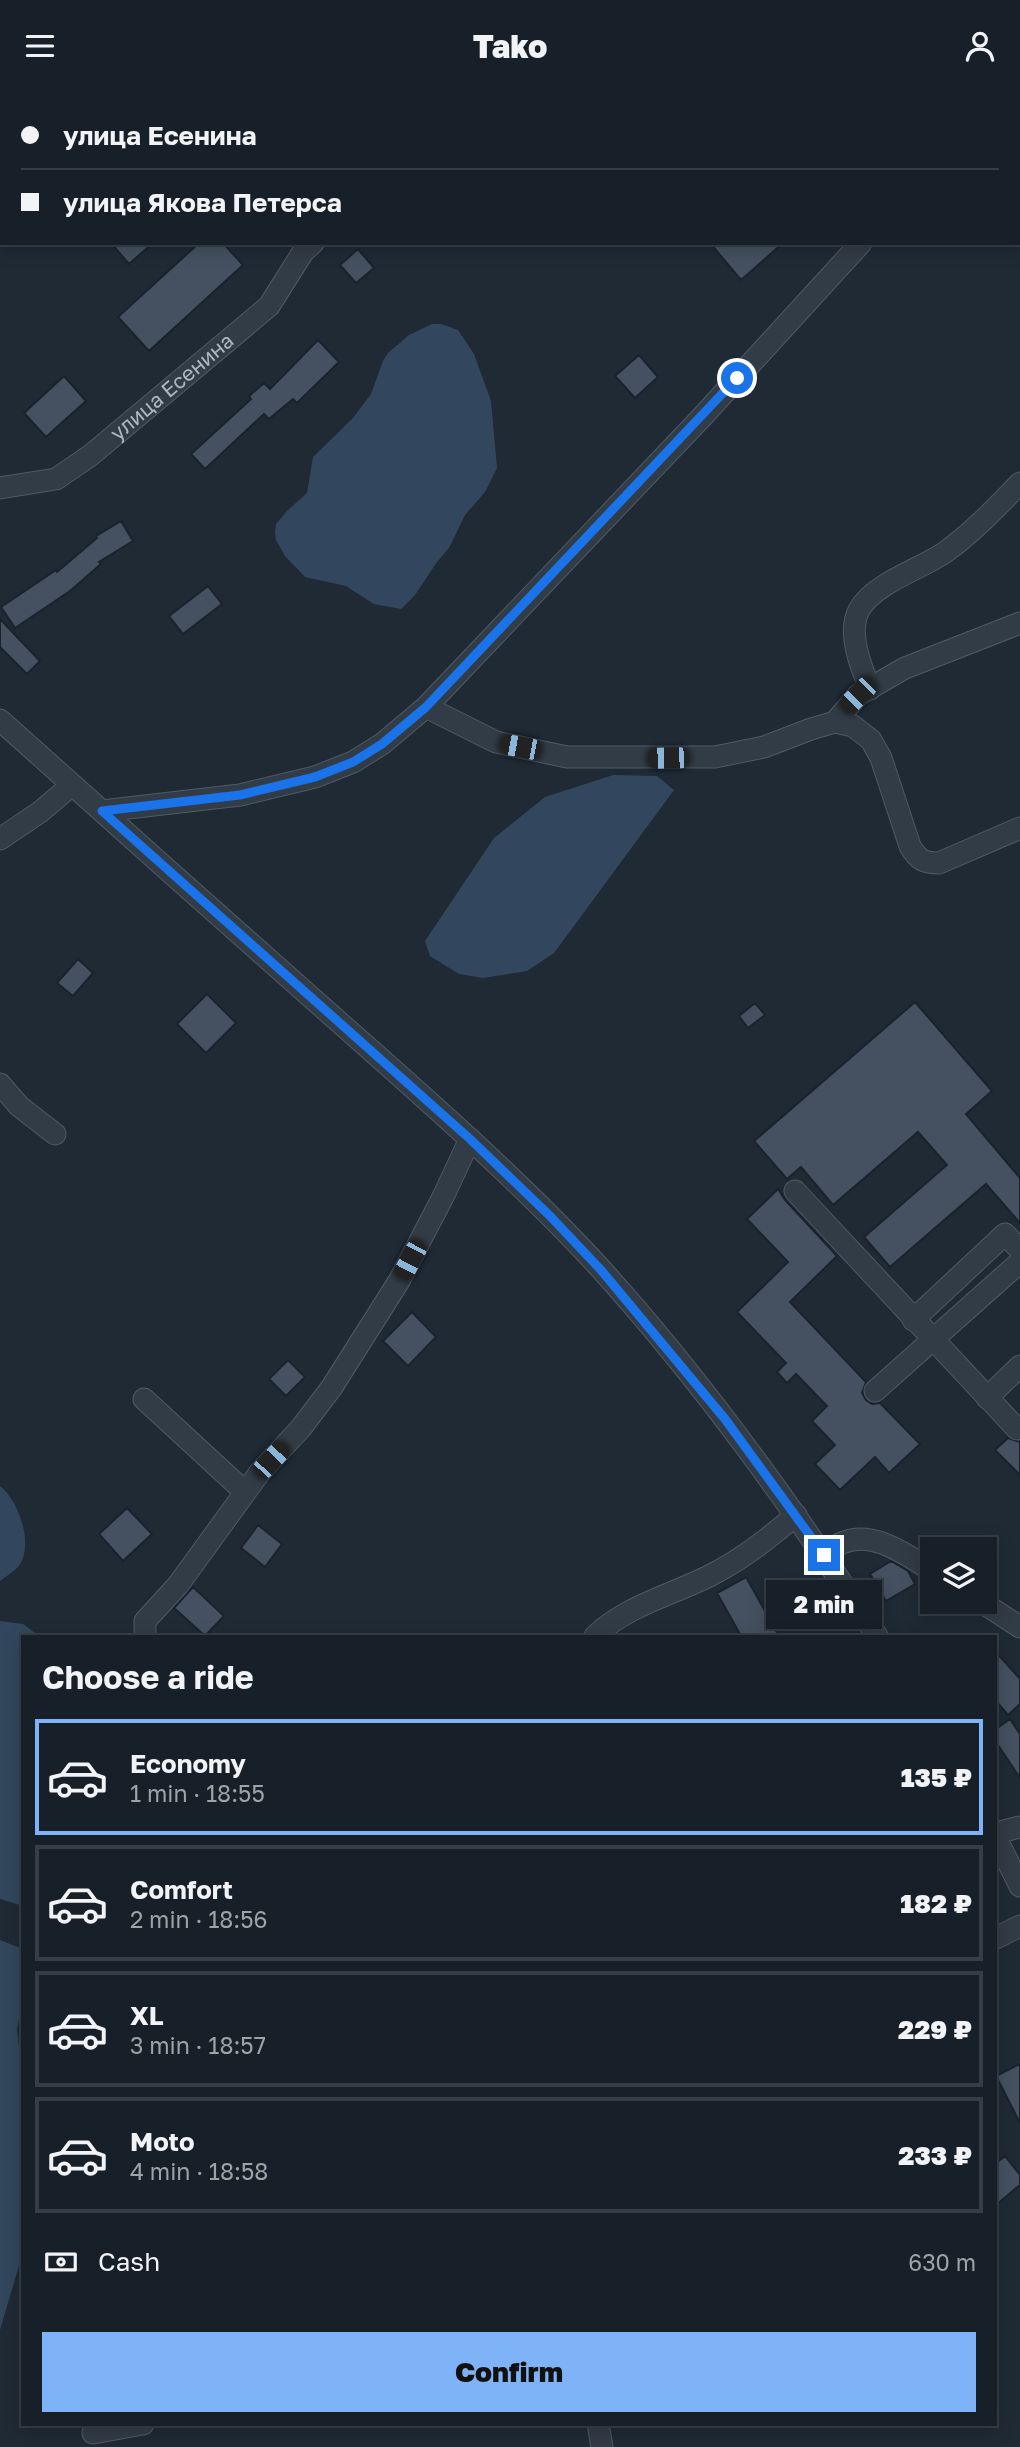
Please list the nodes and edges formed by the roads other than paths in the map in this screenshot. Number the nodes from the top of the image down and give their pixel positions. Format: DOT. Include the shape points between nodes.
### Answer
graph roads {
  1 [pos="311,245"];
  2 [pos="859,245"];
  3 [pos="1020,483"];
  4 [pos="0,488"];
  5 [pos="1020,623"];
  6 [pos="870,689"];
  7 [pos="426,707"];
  8 [pos="0,720"];
  9 [pos="835,722"];
  10 [pos="72,785"];
  11 [pos="102,811"];
  12 [pos="1020,828"];
  13 [pos="0,839"];
  14 [pos="0,1084"];
  15 [pos="55,1134"];
  16 [pos="470,1139"];
  17 [pos="795,1191"];
  18 [pos="1020,1250"];
  19 [pos="1020,1262"];
  20 [pos="913,1319"];
  21 [pos="932,1340"];
  22 [pos="1020,1366"];
  23 [pos="875,1391"];
  24 [pos="987,1398"];
  25 [pos="144,1399"];
  26 [pos="1017,1429"];
  27 [pos="245,1492"];
  28 [pos="796,1514"];
  29 [pos="824,1555"];
  30 [pos="920,1563"];
  31 [pos="997,1612"];
  32 [pos="1020,1627"];
  33 [pos="145,1635"];
  34 [pos="596,1635"];
  35 [pos="876,1635"];
  36 [pos="1020,1827"];
  37 [pos="997,1836"];
  38 [pos="997,1838"];
  39 [pos="1020,1886"];
  40 [pos="1020,1926"];
  41 [pos="997,1938"];
  42 [pos="134,2426"];
  43 [pos="598,2426"];
  44 [pos="93,2434"];
  45 [pos="602,2447"];
  1 -- 4 [label="street, улица Есенина" via="269,306 91,455 56,479"];
  2 -- 7 [label="street"];
  3 -- 6 [label="street" via="943,553 875,593 859,611 855,637"];
  5 -- 6 [label="street" via="905,667"];
  6 -- 9 [label="street" via="858,695"];
  7 -- 9 [label="street" via="496,743 567,757 715,757 764,747"];
  7 -- 11 [label="street" via="382,744 315,777 240,795"];
  8 -- 10 [label="street"];
  9 -- 12 [label="street" via="853,726 871,740 916,858 939,863"];
  10 -- 11 [label="street"];
  10 -- 13 [label="street"];
  11 -- 16 [label="street"];
  14 -- 15 [label="street"];
  16 -- 27 [label="street" via="399,1281 301,1428"];
  16 -- 28 [label="street" via="601,1270 725,1419"];
  17 -- 20 [label="street"];
  18 -- 20 [label="street" via="1005,1234"];
  19 -- 21 [label="street"];
  20 -- 21 [label="street"];
  21 -- 23 [label="street"];
  21 -- 24 [label="street"];
  22 -- 24 [label="street"];
  24 -- 26 [label="street"];
  25 -- 27 [label="street"];
  27 -- 33 [label="street" via="178,1585 145,1621"];
  28 -- 29 [label="street"];
  28 -- 34 [label="street" via="747,1554 712,1575 628,1611"];
  29 -- 30 [label="street" via="843,1542 864,1539 892,1546"];
  29 -- 35 [label="street"];
  31 -- 32 [label="street"];
  36 -- 37 [label="street"];
  38 -- 39 [label="street"];
  40 -- 41 [label="street"];
  42 -- 44 [label="street"];
  43 -- 45 [label="street"];
}
